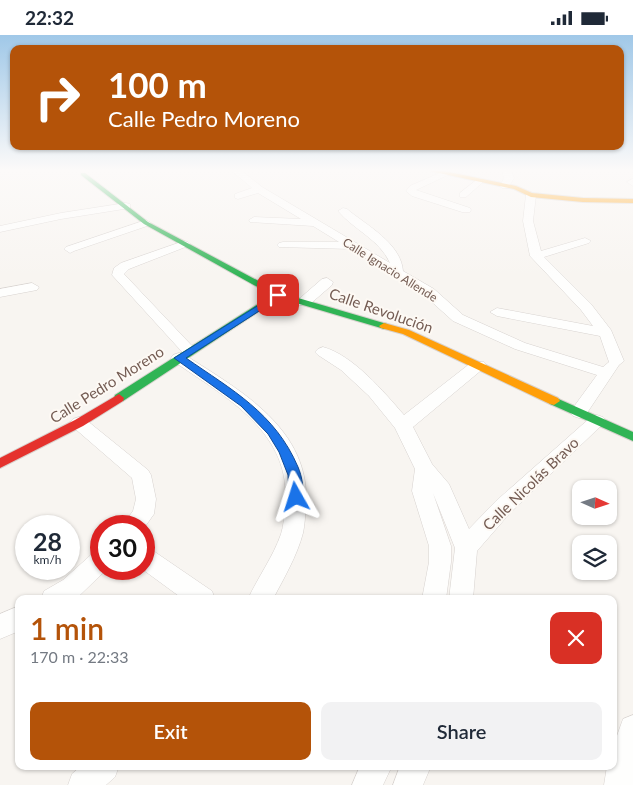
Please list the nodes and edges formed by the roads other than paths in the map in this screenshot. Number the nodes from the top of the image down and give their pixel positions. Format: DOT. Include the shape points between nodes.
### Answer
graph roads {
  1 [pos="126,206"];
  2 [pos="286,206"];
  3 [pos="453,206"];
  4 [pos="530,206"];
  5 [pos="466,210"];
  6 [pos="343,211"];
  7 [pos="254,220"];
  8 [pos="146,223"];
  9 [pos="315,224"];
  10 [pos="0,229"];
  11 [pos="585,241"];
  12 [pos="184,244"];
  13 [pos="283,245"];
  14 [pos="353,246"];
  15 [pos="70,249"];
  16 [pos="536,256"];
  17 [pos="398,273"];
  18 [pos="327,282"];
  19 [pos="32,287"];
  20 [pos="0,293"];
  21 [pos="278,295"];
  22 [pos="304,302"];
  23 [pos="497,312"];
  24 [pos="606,333"];
  25 [pos="323,351"];
  26 [pos="184,355"];
  27 [pos="633,362"];
  28 [pos="478,365"];
  29 [pos="611,367"];
  30 [pos="579,412"];
  31 [pos="597,421"];
  32 [pos="79,423"];
  33 [pos="403,425"];
  34 [pos="633,437"];
  35 [pos="0,463"];
  36 [pos="425,469"];
  37 [pos="142,515"];
  38 [pos="466,547"];
  39 [pos="155,565"];
  40 [pos="90,570"];
  41 [pos="59,595"];
  42 [pos="197,595"];
  43 [pos="262,595"];
  44 [pos="435,595"];
  45 [pos="461,595"];
  46 [pos="15,620"];
  47 [pos="0,627"];
  48 [pos="633,729"];
  49 [pos="100,770"];
  50 [pos="374,770"];
  51 [pos="414,770"];
  52 [pos="83,785"];
  53 [pos="367,785"];
  54 [pos="408,785"];
  55 [pos="619,785"];
  1 -- 8 [label="street, Calle Revolución"];
  1 -- 10 [label="street"];
  2 -- 9 [label="street, Calle Ignacio Allende"];
  3 -- 5 [label="street"];
  4 -- 16 [label="street" via="528,221"];
  6 -- 17 [label="street" via="388,249 396,259"];
  7 -- 9 [label="street"];
  8 -- 12 [label="street, Calle Revolución"];
  8 -- 15 [label="street"];
  9 -- 14 [label="street, Calle Ignacio Allende"];
  11 -- 16 [label="street"];
  12 -- 21 [label="street, Calle Revolución"];
  12 -- 26 [label="street" via="118,271"];
  13 -- 14 [label="street"];
  14 -- 17 [label="street, Calle Ignacio Allende"];
  16 -- 24 [label="street" via="586,307"];
  17 -- 29 [label="street, Calle Ignacio Allende" via="429,292 458,318 482,330 520,346"];
  18 -- 22 [label="street"];
  19 -- 20 [label="street"];
  21 -- 22 [label="street, Calle Revolución"];
  21 -- 26 [label="street, Calle Pedro Moreno"];
  22 -- 28 [label="street, Calle Revolución" via="406,332"];
  23 -- 24 [label="street"];
  24 -- 29 [label="street"];
  25 -- 33 [label="street" via="375,392"];
  26 -- 32 [label="street, Calle Pedro Moreno"];
  26 -- 43 [label="street" via="273,431 295,475 292,532"];
  27 -- 29 [label="street, Calle Ignacio Allende"];
  28 -- 30 [label="street, Calle Revolución"];
  28 -- 33 [label="street"];
  29 -- 30 [label="street"];
  30 -- 31 [label="street, Calle Revolución"];
  31 -- 34 [label="street, Calle Revolución"];
  31 -- 38 [label="street, Calle Nicolás Bravo" via="503,507"];
  32 -- 35 [label="street, Calle Pedro Moreno"];
  32 -- 37 [label="street" via="141,475 146,499"];
  33 -- 36 [label="street"];
  36 -- 38 [label="street" via="442,490"];
  36 -- 44 [label="street" via="422,491 440,546"];
  38 -- 45 [label="street"];
  39 -- 42 [label="street"];
  40 -- 41 [label="street"];
  46 -- 47 [label="street"];
  48 -- 55 [label="street"];
  49 -- 52 [label="street"];
  50 -- 53 [label="street"];
  51 -- 54 [label="street"];
}
